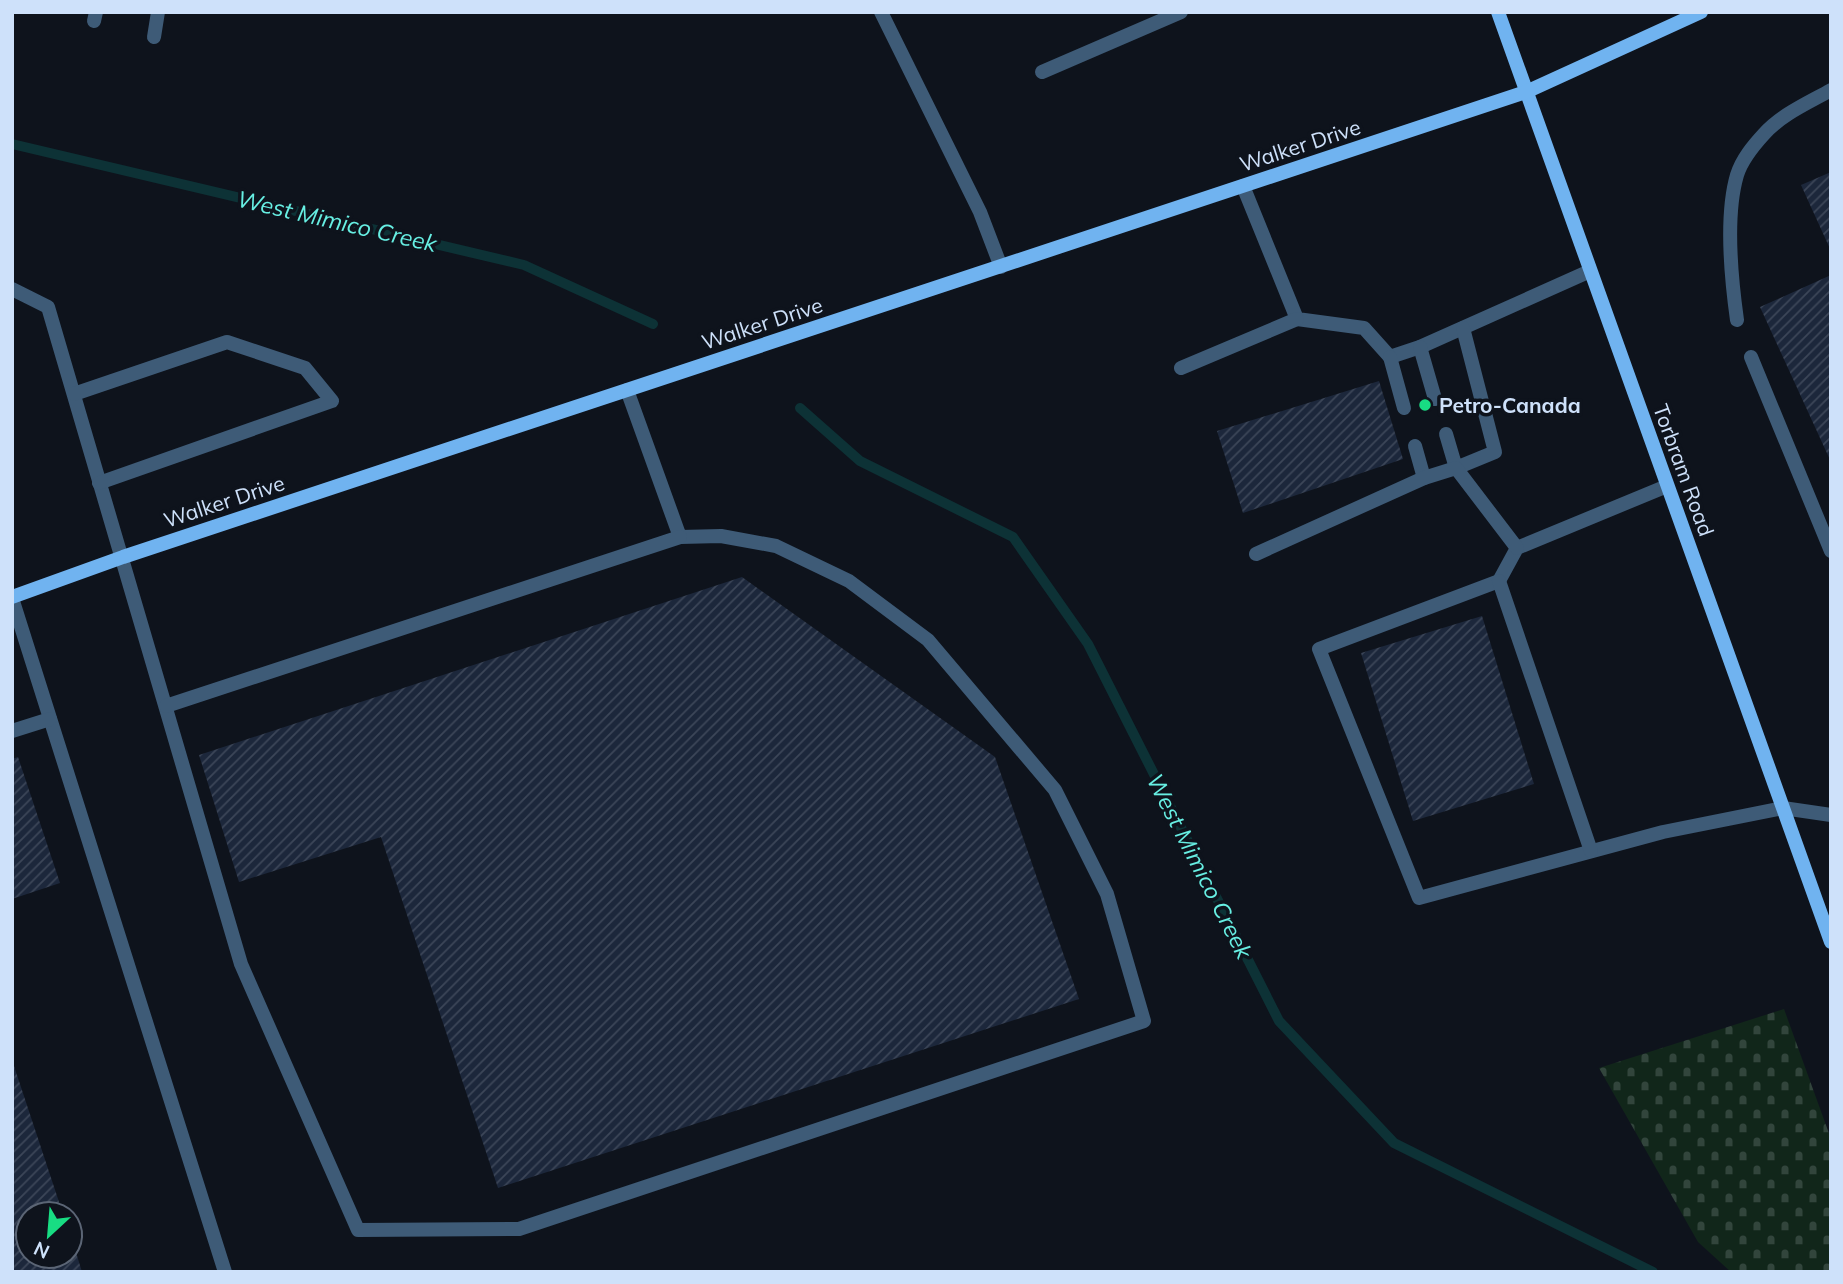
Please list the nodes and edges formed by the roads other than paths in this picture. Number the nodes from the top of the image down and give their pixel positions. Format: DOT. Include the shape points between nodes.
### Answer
graph roads {
  1 [pos="158,12"];
  2 [pos="881,12"];
  3 [pos="1181,12"];
  4 [pos="1498,12"];
  5 [pos="1701,12"];
  6 [pos="154,37"];
  7 [pos="1042,72"];
  8 [pos="1831,90"];
  9 [pos="1527,92"];
  10 [pos="1243,186"];
  11 [pos="1001,267"];
  12 [pos="1590,271"];
  13 [pos="12,289"];
  14 [pos="1297,318"];
  15 [pos="1737,320"];
  16 [pos="1462,328"];
  17 [pos="1420,347"];
  18 [pos="1390,357"];
  19 [pos="1751,357"];
  20 [pos="1181,368"];
  21 [pos="627,390"];
  22 [pos="74,394"];
  23 [pos="1435,399"];
  24 [pos="1404,408"];
  25 [pos="1446,434"];
  26 [pos="1415,446"];
  27 [pos="1456,468"];
  28 [pos="1424,478"];
  29 [pos="99,483"];
  30 [pos="1667,486"];
  31 [pos="680,537"];
  32 [pos="1517,548"];
  33 [pos="1831,551"];
  34 [pos="1256,554"];
  35 [pos="123,556"];
  36 [pos="1499,581"];
  37 [pos="12,598"];
  38 [pos="166,706"];
  39 [pos="50,719"];
  40 [pos="12,731"];
  41 [pos="1783,808"];
  42 [pos="1831,815"];
  43 [pos="1591,852"];
  44 [pos="1831,942"];
  45 [pos="225,1272"];
  1 -- 6 [label="lane"];
  2 -- 11 [label="lane" via="980,212"];
  3 -- 7 [label="lane"];
  4 -- 9 [label="street, Torbram Road"];
  5 -- 9 [label="street, Walker Drive"];
  8 -- 15 [label="lane" via="1785,115 1765,132 1737,174 1732,240"];
  9 -- 10 [label="street, Walker Drive"];
  9 -- 12 [label="street, Torbram Road"];
  10 -- 11 [label="street, Walker Drive"];
  10 -- 14 [label="lane"];
  11 -- 21 [label="street, Walker Drive"];
  12 -- 16 [label="lane"];
  12 -- 30 [label="street, Torbram Road"];
  13 -- 22 [label="lane" via="48,307"];
  14 -- 18 [label="lane" via="1364,328"];
  14 -- 20 [label="lane"];
  16 -- 17 [label="lane"];
  16 -- 27 [label="lane" via="1494,452"];
  17 -- 18 [label="lane"];
  17 -- 23 [label="lane"];
  18 -- 24 [label="lane"];
  19 -- 33 [label="lane"];
  21 -- 31 [label="lane"];
  21 -- 35 [label="street, Walker Drive"];
  22 -- 29 [label="lane"];
  22 -- 29 [label="lane" via="227,342 305,368 332,401"];
  25 -- 27 [label="lane"];
  26 -- 28 [label="lane"];
  27 -- 28 [label="lane"];
  27 -- 32 [label="lane"];
  28 -- 34 [label="lane"];
  29 -- 35 [label="lane"];
  30 -- 32 [label="lane"];
  30 -- 41 [label="street, Torbram Road"];
  31 -- 38 [label="lane"];
  31 -- 38 [label="lane" via="721,536 776,546 849,581 928,640 1055,790 1107,894 1144,1021 519,1229 358,1230 241,964"];
  32 -- 36 [label="lane"];
  35 -- 37 [label="street, Walker Drive"];
  35 -- 38 [label="lane"];
  36 -- 43 [label="lane"];
  36 -- 43 [label="lane" via="1319,649 1419,898"];
  37 -- 39 [label="lane"];
  39 -- 40 [label="lane"];
  39 -- 45 [label="lane"];
  41 -- 42 [label="lane"];
  41 -- 43 [label="lane"];
  41 -- 44 [label="street, Torbram Road"];
}
